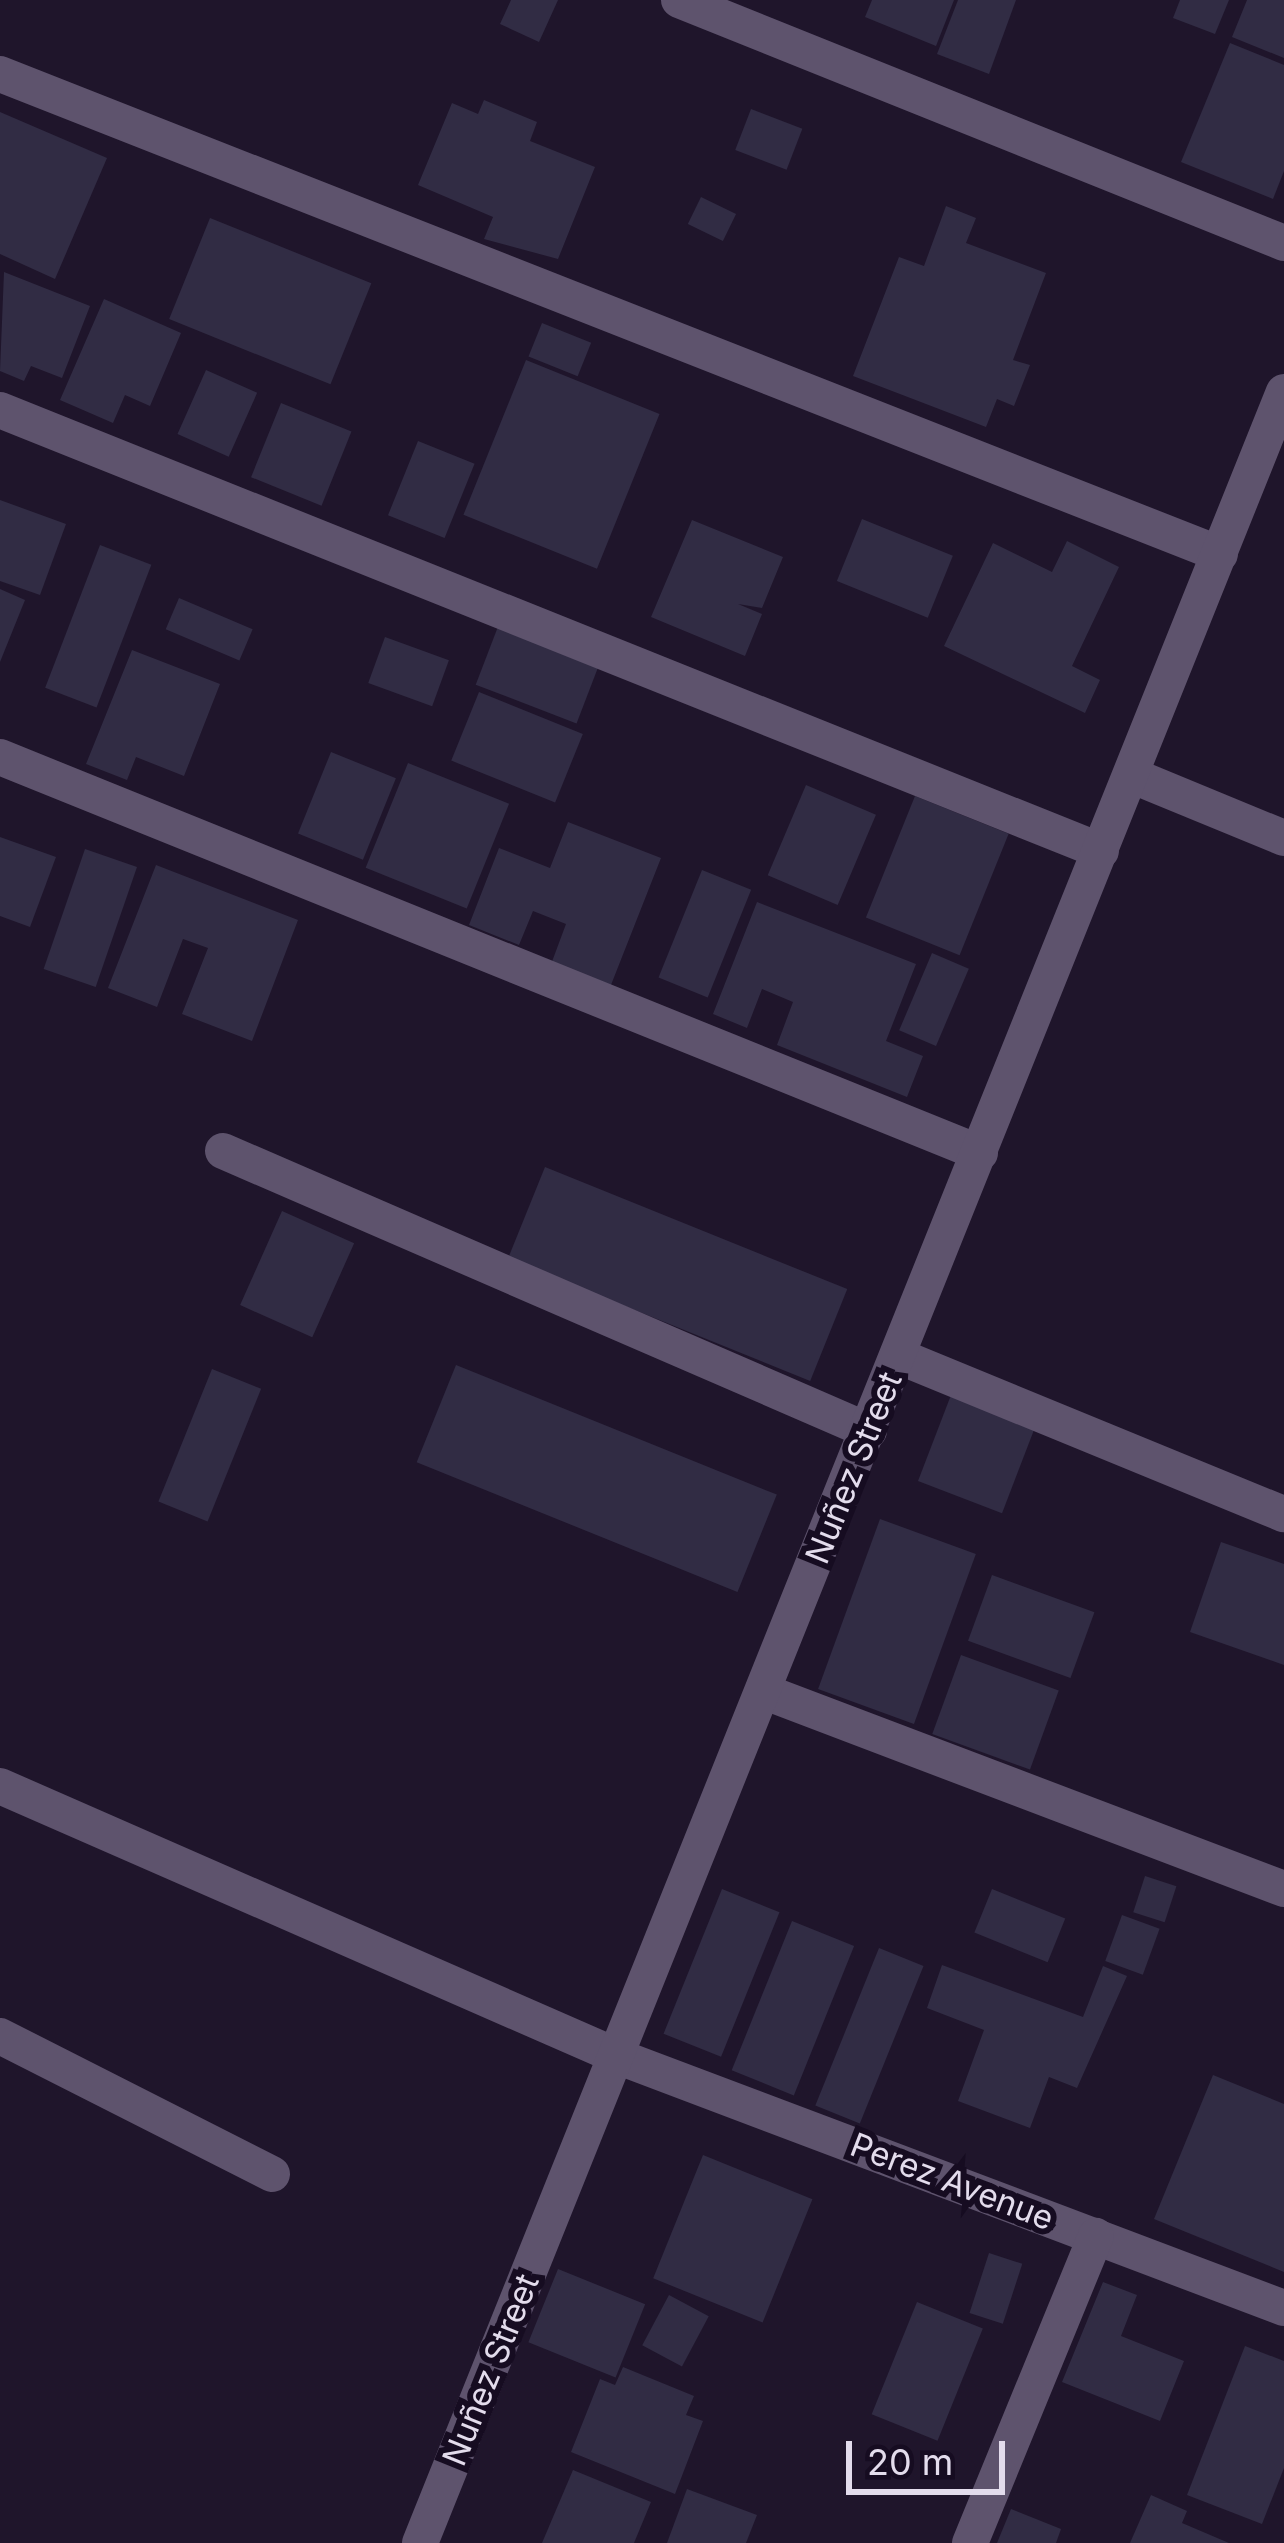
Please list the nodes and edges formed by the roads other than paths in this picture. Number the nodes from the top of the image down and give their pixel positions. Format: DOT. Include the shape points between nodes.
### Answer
graph roads {
  1 [pos="679,0"];
  2 [pos="0,74"];
  3 [pos="1284,243"];
  4 [pos="1284,392"];
  5 [pos="0,410"];
  6 [pos="1220,554"];
  7 [pos="0,757"];
  8 [pos="1131,776"];
  9 [pos="1284,838"];
  10 [pos="1101,850"];
  11 [pos="223,1151"];
  12 [pos="980,1153"];
  13 [pos="898,1356"];
  14 [pos="869,1431"];
  15 [pos="1284,1514"];
  16 [pos="765,1692"];
  17 [pos="0,1786"];
  18 [pos="1284,1889"];
  19 [pos="0,2036"];
  20 [pos="619,2057"];
  21 [pos="272,2174"];
  22 [pos="1096,2236"];
  23 [pos="1284,2308"];
  24 [pos="420,2543"];
  25 [pos="970,2543"];
  1 -- 3 [label="street"];
  2 -- 6 [label="street"];
  4 -- 6 [label="street, Nuñez Street"];
  5 -- 10 [label="street"];
  6 -- 8 [label="street, Nuñez Street"];
  7 -- 12 [label="street"];
  8 -- 9 [label="street"];
  8 -- 10 [label="street, Nuñez Street"];
  10 -- 12 [label="street, Nuñez Street"];
  11 -- 14 [label="street"];
  12 -- 13 [label="street, Nuñez Street"];
  13 -- 14 [label="street, Nuñez Street"];
  13 -- 15 [label="street"];
  14 -- 16 [label="street, Nuñez Street"];
  16 -- 18 [label="street"];
  16 -- 20 [label="street, Nuñez Street"];
  17 -- 20 [label="street, Perez Avenue"];
  19 -- 21 [label="street"];
  20 -- 22 [label="street, Perez Avenue"];
  20 -- 24 [label="street, Nuñez Street"];
  22 -- 23 [label="street, Perez Avenue"];
  22 -- 25 [label="street"];
}
